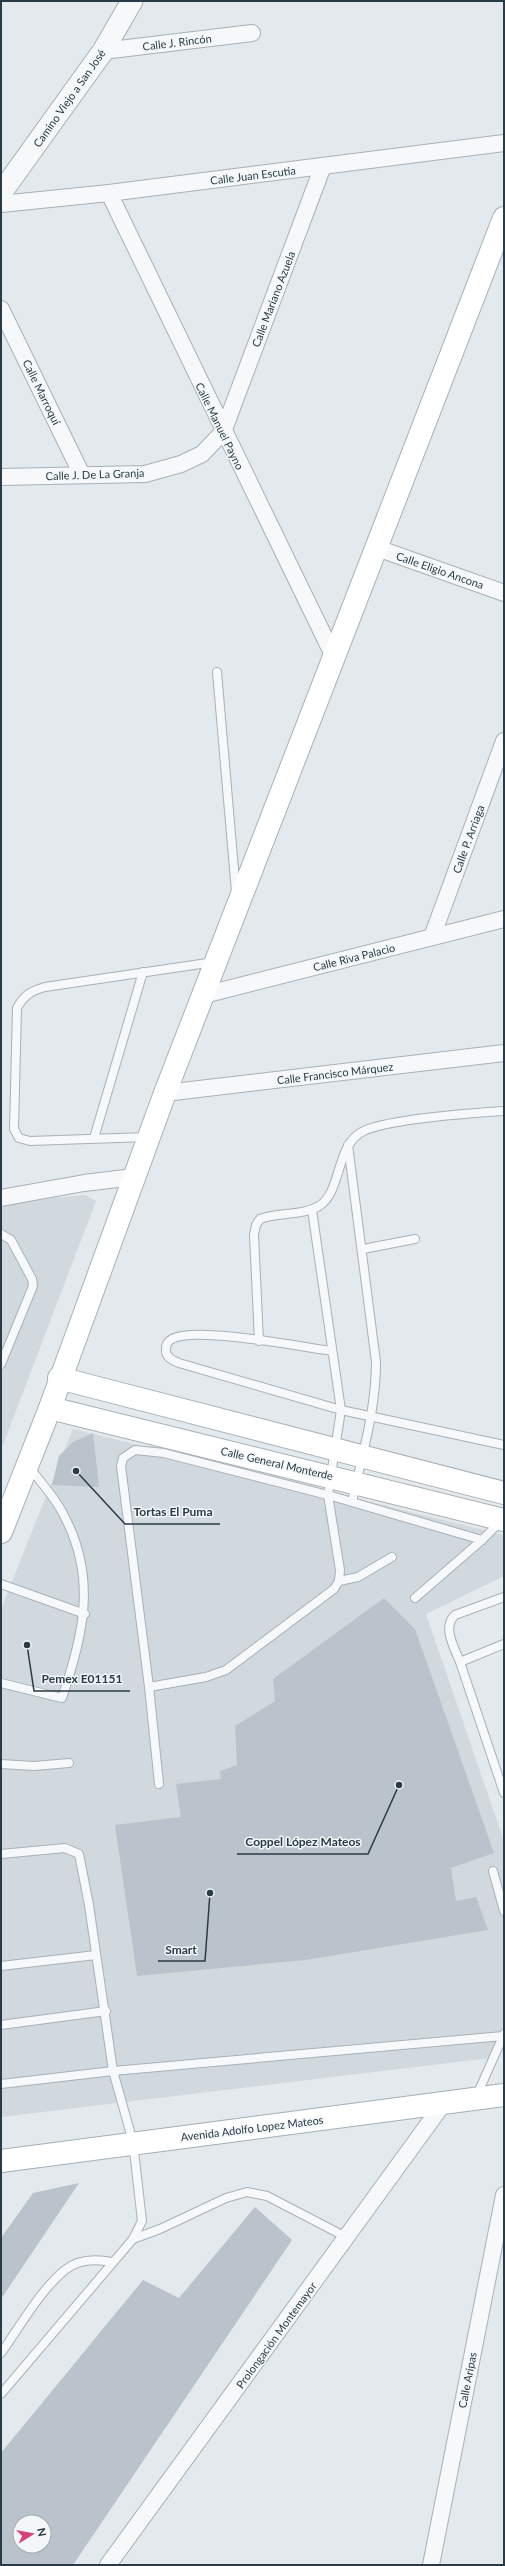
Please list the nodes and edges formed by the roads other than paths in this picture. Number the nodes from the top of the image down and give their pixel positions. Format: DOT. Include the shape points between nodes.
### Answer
graph roads {
  1 [pos="132,1"];
  2 [pos="252,33"];
  3 [pos="103,51"];
  4 [pos="504,142"];
  5 [pos="323,166"];
  6 [pos="1,193"];
  7 [pos="109,193"];
  8 [pos="1,204"];
  9 [pos="504,218"];
  10 [pos="1,309"];
  11 [pos="223,432"];
  12 [pos="82,475"];
  13 [pos="1,477"];
  14 [pos="377,548"];
  15 [pos="504,593"];
  16 [pos="334,657"];
  17 [pos="217,672"];
  18 [pos="504,741"];
  19 [pos="237,907"];
  20 [pos="504,919"];
  21 [pos="432,937"];
  22 [pos="216,962"];
  23 [pos="143,972"];
  24 [pos="204,994"];
  25 [pos="504,1052"];
  26 [pos="165,1094"];
  27 [pos="504,1111"];
  28 [pos="149,1137"];
  29 [pos="94,1138"];
  30 [pos="348,1144"];
  31 [pos="134,1177"];
  32 [pos="1,1198"];
  33 [pos="312,1210"];
  34 [pos="1,1234"];
  35 [pos="415,1239"];
  36 [pos="363,1249"];
  37 [pos="259,1341"];
  38 [pos="332,1351"];
  39 [pos="1,1364"];
  40 [pos="59,1378"];
  41 [pos="50,1408"];
  42 [pos="341,1410"];
  43 [pos="372,1418"];
  44 [pos="504,1445"];
  45 [pos="336,1449"];
  46 [pos="362,1456"];
  47 [pos="27,1464"];
  48 [pos="329,1485"];
  49 [pos="354,1492"];
  50 [pos="504,1493"];
  51 [pos="503,1520"];
  52 [pos="1,1532"];
  53 [pos="482,1540"];
  54 [pos="392,1557"];
  55 [pos="339,1581"];
  56 [pos="1,1584"];
  57 [pos="504,1597"];
  58 [pos="415,1598"];
  59 [pos="85,1614"];
  60 [pos="504,1644"];
  61 [pos="460,1662"];
  62 [pos="1,1683"];
  63 [pos="149,1687"];
  64 [pos="69,1763"];
  65 [pos="1,1764"];
  66 [pos="159,1784"];
  67 [pos="504,1793"];
  68 [pos="1,1854"];
  69 [pos="493,1871"];
  70 [pos="504,1912"];
  71 [pos="96,1955"];
  72 [pos="1,1966"];
  73 [pos="106,2011"];
  74 [pos="1,2025"];
  75 [pos="504,2035"];
  76 [pos="113,2071"];
  77 [pos="1,2084"];
  78 [pos="504,2095"];
  79 [pos="475,2099"];
  80 [pos="443,2104"];
  81 [pos="133,2142"];
  82 [pos="3,2163"];
  83 [pos="504,2195"];
  84 [pos="346,2237"];
  85 [pos="133,2239"];
  86 [pos="112,2262"];
  87 [pos="1,2353"];
  88 [pos="1,2394"];
  89 [pos="108,2565"];
  90 [pos="431,2565"];
  1 -- 3 [label="street, Camino Viejo a San José"];
  2 -- 3 [label="street, Calle J. Rincón"];
  3 -- 6 [label="street, Camino Viejo a San José"];
  4 -- 5 [label="street, Calle Juan Escutia"];
  5 -- 7 [label="street, Calle Juan Escutia"];
  5 -- 11 [label="street, Calle Mariano Azuela"];
  7 -- 8 [label="street, Calle Juan Escutia"];
  7 -- 11 [label="street, Calle Manuel Payno"];
  9 -- 14 [label="main road"];
  10 -- 12 [label="street, Calle Marroquí"];
  11 -- 12 [label="street, Calle J. De La Granja" via="202,454 181,464 145,474"];
  11 -- 16 [label="street, Calle Manuel Payno"];
  12 -- 13 [label="street, Calle J. De La Granja"];
  14 -- 15 [label="street, Calle Eligio Ancona"];
  14 -- 16 [label="main road"];
  16 -- 19 [label="main road"];
  17 -- 19 [label="lane"];
  18 -- 21 [label="street, Calle P. Arriaga"];
  19 -- 22 [label="main road"];
  20 -- 21 [label="street, Calle Riva Palacio"];
  21 -- 24 [label="street, Calle Riva Palacio"];
  22 -- 23 [label="lane"];
  22 -- 24 [label="main road"];
  23 -- 29 [label="lane"];
  23 -- 29 [label="lane" via="45,987 32,991 23,998 17,1008 14,1129 19,1138 30,1141"];
  24 -- 26 [label="main road"];
  25 -- 26 [label="street, Calle Francisco Márquez"];
  26 -- 28 [label="main road"];
  27 -- 30 [label="lane" via="381,1125 359,1133"];
  28 -- 29 [label="lane"];
  28 -- 31 [label="main road"];
  30 -- 33 [label="lane" via="327,1197 321,1205"];
  30 -- 36 [label="lane"];
  31 -- 32 [label="street"];
  31 -- 40 [label="main road"];
  33 -- 37 [label="lane" via="269,1215 260,1219 256,1225 254,1235"];
  33 -- 38 [label="lane"];
  34 -- 39 [label="lane" via="11,1240 32,1279 33,1286"];
  35 -- 36 [label="lane"];
  36 -- 43 [label="lane" via="376,1362 376,1391"];
  37 -- 38 [label="lane"];
  37 -- 42 [label="lane" via="189,1335 172,1339 166,1345 165,1352 168,1358 178,1363"];
  38 -- 42 [label="lane"];
  40 -- 41 [label="main road"];
  40 -- 45 [label="main road"];
  41 -- 47 [label="main road"];
  41 -- 48 [label="main road, Calle General Monterde"];
  42 -- 43 [label="lane"];
  42 -- 45 [label="lane"];
  43 -- 44 [label="lane"];
  43 -- 46 [label="lane"];
  45 -- 46 [label="main road"];
  45 -- 48 [label="lane"];
  46 -- 49 [label="lane"];
  46 -- 50 [label="main road"];
  47 -- 52 [label="main road"];
  47 -- 59 [label="lane" via="61,1510 78,1544 84,1573"];
  48 -- 49 [label="main road, Calle General Monterde"];
  48 -- 55 [label="lane" via="340,1570"];
  48 -- 63 [label="lane" via="164,1453 135,1450 123,1458 121,1466"];
  49 -- 51 [label="main road, Calle General Monterde"];
  49 -- 53 [label="lane"];
  51 -- 53 [label="lane"];
  53 -- 58 [label="lane"];
  54 -- 55 [label="lane" via="358,1577"];
  55 -- 63 [label="lane" via="334,1588 226,1670 206,1677"];
  56 -- 59 [label="lane"];
  57 -- 61 [label="lane" via="454,1615 449,1620 448,1627"];
  59 -- 62 [label="lane" via="75,1659 62,1698"];
  60 -- 61 [label="lane"];
  61 -- 67 [label="lane"];
  63 -- 66 [label="lane"];
  64 -- 65 [label="lane" via="34,1766"];
  68 -- 71 [label="lane" via="65,1848 79,1854 90,1905"];
  69 -- 70 [label="lane"];
  71 -- 72 [label="lane"];
  71 -- 73 [label="lane"];
  73 -- 74 [label="lane"];
  73 -- 76 [label="lane"];
  75 -- 76 [label="lane"];
  75 -- 79 [label="lane"];
  76 -- 77 [label="lane"];
  76 -- 81 [label="lane"];
  78 -- 79 [label="main road, Avenida Adolfo Lopez Mateos"];
  79 -- 80 [label="main road, Avenida Adolfo Lopez Mateos"];
  80 -- 81 [label="main road, Avenida Adolfo Lopez Mateos"];
  80 -- 84 [label="street, Prolongación Montemayor"];
  81 -- 82 [label="main road, Avenida Adolfo Lopez Mateos"];
  81 -- 85 [label="lane" via="142,2221"];
  83 -- 90 [label="street, Calle Aripas"];
  84 -- 85 [label="lane" via="267,2196 247,2192 226,2198 160,2230"];
  84 -- 89 [label="street, Prolongación Montemayor"];
  85 -- 86 [label="lane"];
  86 -- 87 [label="lane" via="97,2259 65,2269 35,2304"];
  86 -- 88 [label="lane"];
}
